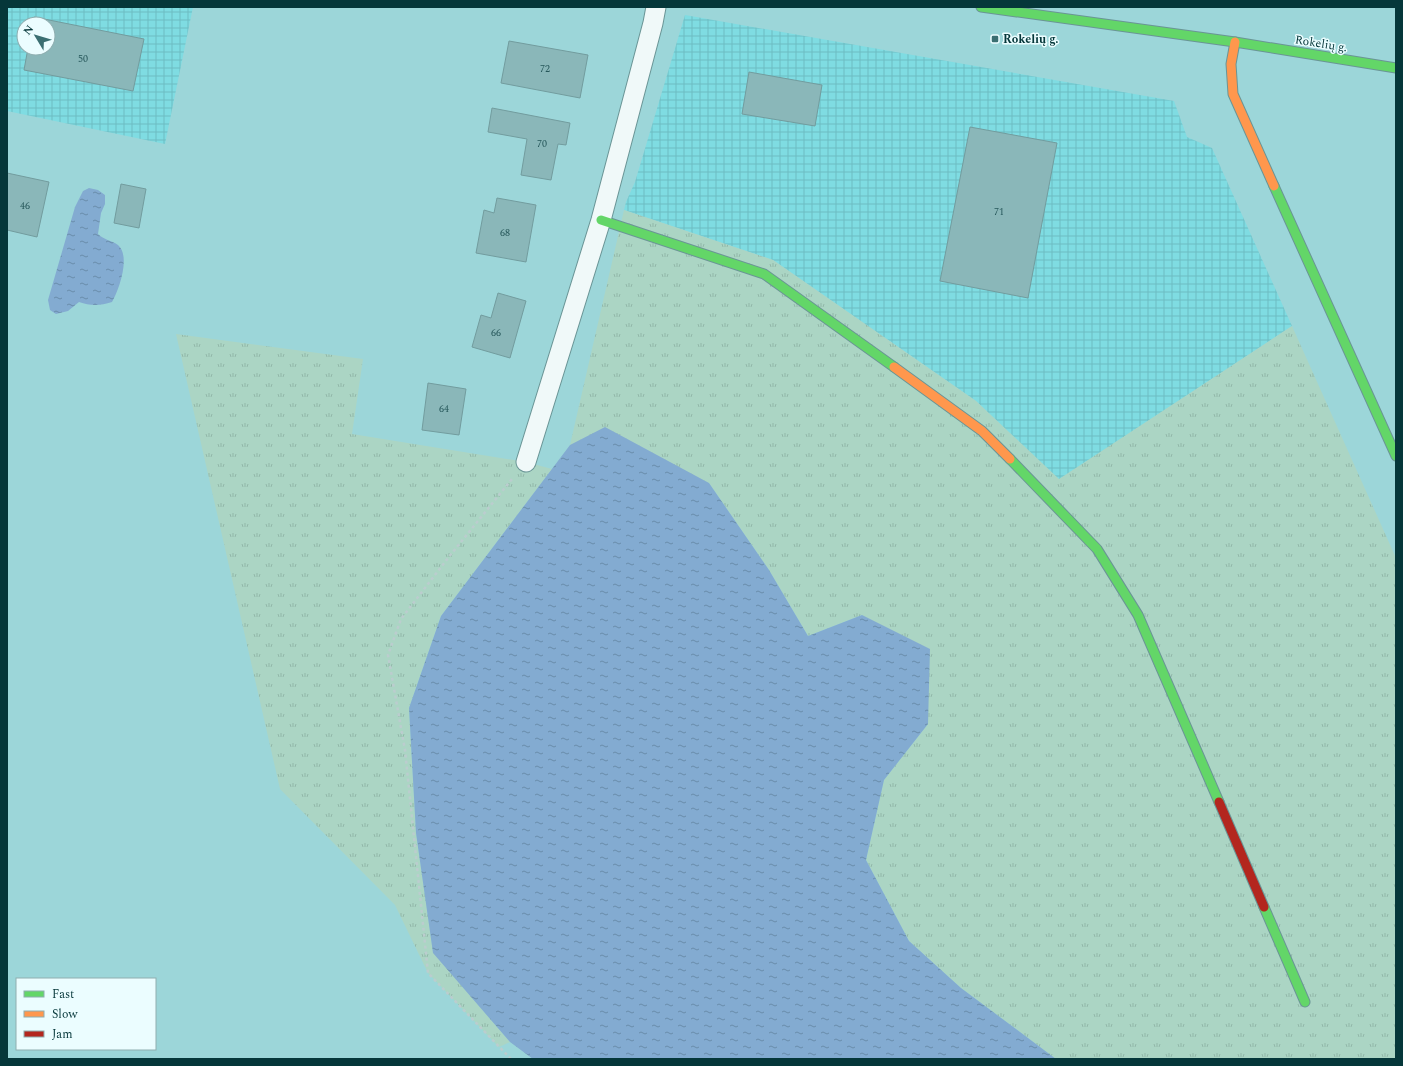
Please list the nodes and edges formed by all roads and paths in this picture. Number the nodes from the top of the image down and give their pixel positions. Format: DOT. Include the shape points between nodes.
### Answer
graph roads {
  1 [pos="656,7"];
  2 [pos="981,7"];
  3 [pos="1235,42"];
  4 [pos="1396,68"];
  5 [pos="601,220"];
  6 [pos="1396,456"];
  7 [pos="526,462"];
  8 [pos="1305,1002"];
  9 [pos="511,1059"];
  1 -- 5 [label="street"];
  2 -- 3 [label="street, Rokelių g."];
  3 -- 4 [label="street, Rokelių g."];
  3 -- 6 [label="street" via="1231,64 1233,94"];
  5 -- 7 [label="street"];
  5 -- 8 [label="street" via="764,274 982,431 1097,549 1138,615"];
  7 -- 9 [label="path" via="401,619 388,655 405,750 428,973"];
}
